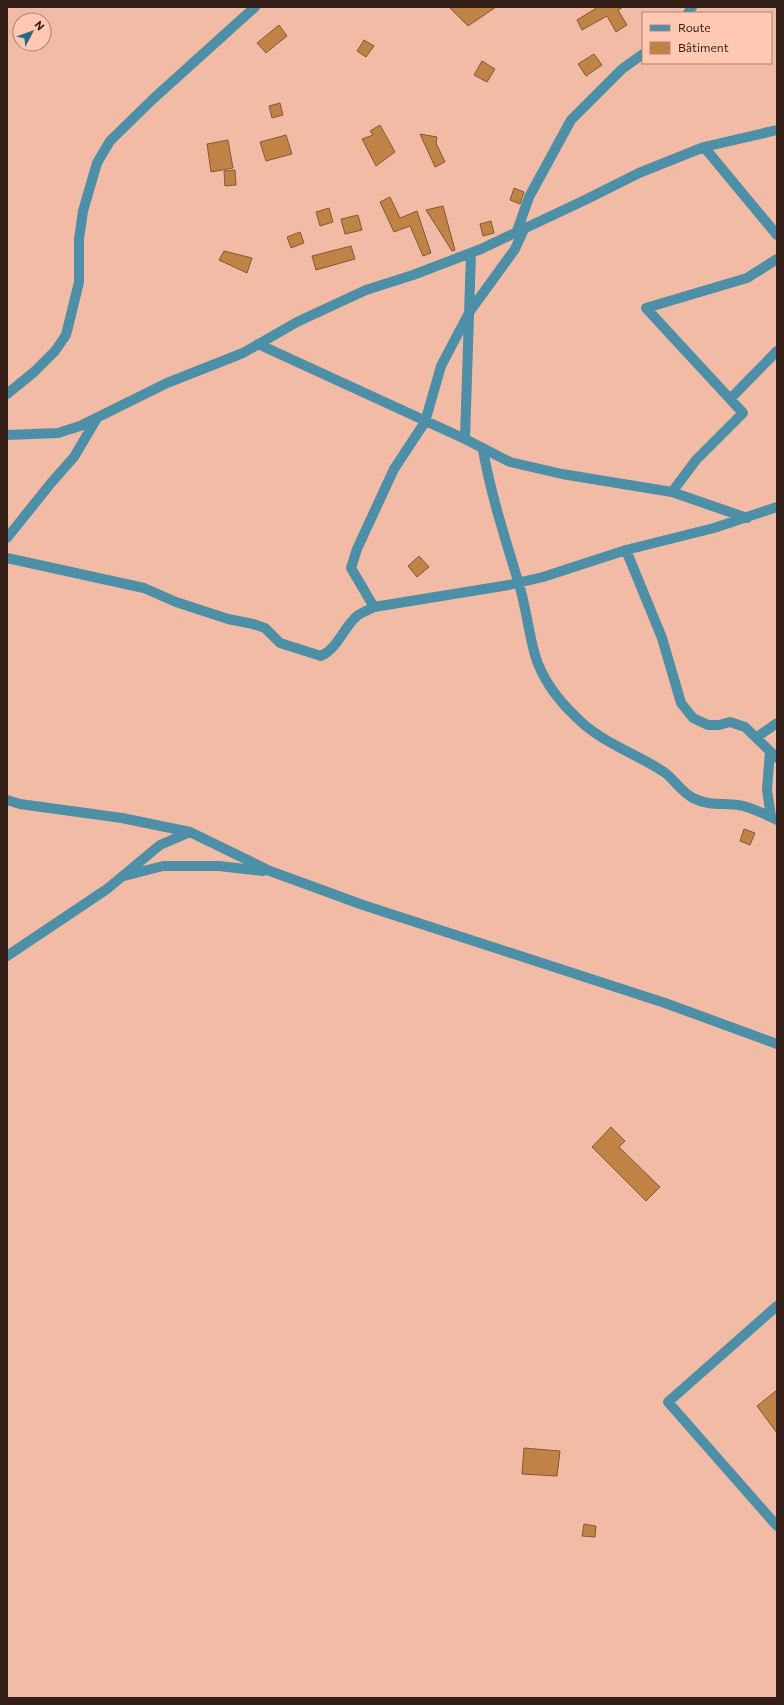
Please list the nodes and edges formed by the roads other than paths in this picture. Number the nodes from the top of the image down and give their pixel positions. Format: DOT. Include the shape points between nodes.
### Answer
graph roads {
  1 [pos="255,7"];
  2 [pos="642,55"];
  3 [pos="777,130"];
  4 [pos="704,147"];
  5 [pos="521,229"];
  6 [pos="777,235"];
  7 [pos="471,253"];
  8 [pos="777,259"];
  9 [pos="470,311"];
  10 [pos="258,344"];
  11 [pos="777,351"];
  12 [pos="7,394"];
  13 [pos="730,399"];
  14 [pos="97,418"];
  15 [pos="425,422"];
  16 [pos="7,434"];
  17 [pos="465,439"];
  18 [pos="483,450"];
  19 [pos="672,492"];
  20 [pos="777,507"];
  21 [pos="747,518"];
  22 [pos="7,538"];
  23 [pos="626,550"];
  24 [pos="7,558"];
  25 [pos="519,582"];
  26 [pos="374,607"];
  27 [pos="777,723"];
  28 [pos="757,737"];
  29 [pos="770,751"];
  30 [pos="777,758"];
  31 [pos="7,800"];
  32 [pos="774,819"];
  33 [pos="190,832"];
  34 [pos="270,871"];
  35 [pos="122,876"];
  36 [pos="7,956"];
  37 [pos="777,1044"];
  38 [pos="777,1306"];
  39 [pos="777,1526"];
  1 -- 12 [label="street" via="110,141 97,163 83,211 79,239 79,282 66,335 55,351 34,372"];
  2 -- 5 [label="street" via="622,69 572,120 529,197"];
  3 -- 4 [label="street"];
  4 -- 5 [label="street" via="639,173"];
  4 -- 6 [label="street"];
  5 -- 7 [label="street"];
  5 -- 9 [label="street" via="515,249"];
  7 -- 9 [label="street"];
  7 -- 10 [label="street" via="366,290 297,322"];
  8 -- 13 [label="street" via="747,278 646,308"];
  9 -- 15 [label="street" via="441,366"];
  9 -- 17 [label="street"];
  10 -- 14 [label="street" via="243,353 167,383"];
  10 -- 15 [label="street"];
  11 -- 13 [label="street"];
  13 -- 19 [label="street" via="743,413 696,460"];
  14 -- 16 [label="street" via="58,433"];
  14 -- 22 [label="street" via="74,457"];
  15 -- 17 [label="street"];
  15 -- 26 [label="street" via="394,469 356,549 351,568"];
  17 -- 18 [label="street"];
  18 -- 19 [label="street" via="510,462 577,477"];
  18 -- 25 [label="street" via="489,484 508,553"];
  19 -- 21 [label="street"];
  20 -- 21 [label="street"];
  21 -- 23 [label="street"];
  23 -- 25 [label="street"];
  23 -- 28 [label="street" via="662,638 681,703 693,718 708,724 730,722 745,727"];
  24 -- 26 [label="street" via="144,588 176,602 265,628 280,643 321,656 328,653 357,616"];
  25 -- 26 [label="street"];
  25 -- 32 [label="street" via="536,656 550,688 577,718 601,738 665,773 681,790 693,798 709,804 738,805 757,810"];
  27 -- 28 [label="street"];
  28 -- 29 [label="street"];
  29 -- 30 [label="street"];
  29 -- 32 [label="street" via="766,790"];
  31 -- 33 [label="street" via="122,818"];
  33 -- 34 [label="street"];
  33 -- 35 [label="street" via="160,845"];
  34 -- 35 [label="street" via="219,866 163,866"];
  34 -- 37 [label="street" via="363,905 665,1003"];
  35 -- 36 [label="street" via="107,889"];
  38 -- 39 [label="street" via="668,1402"];
}
